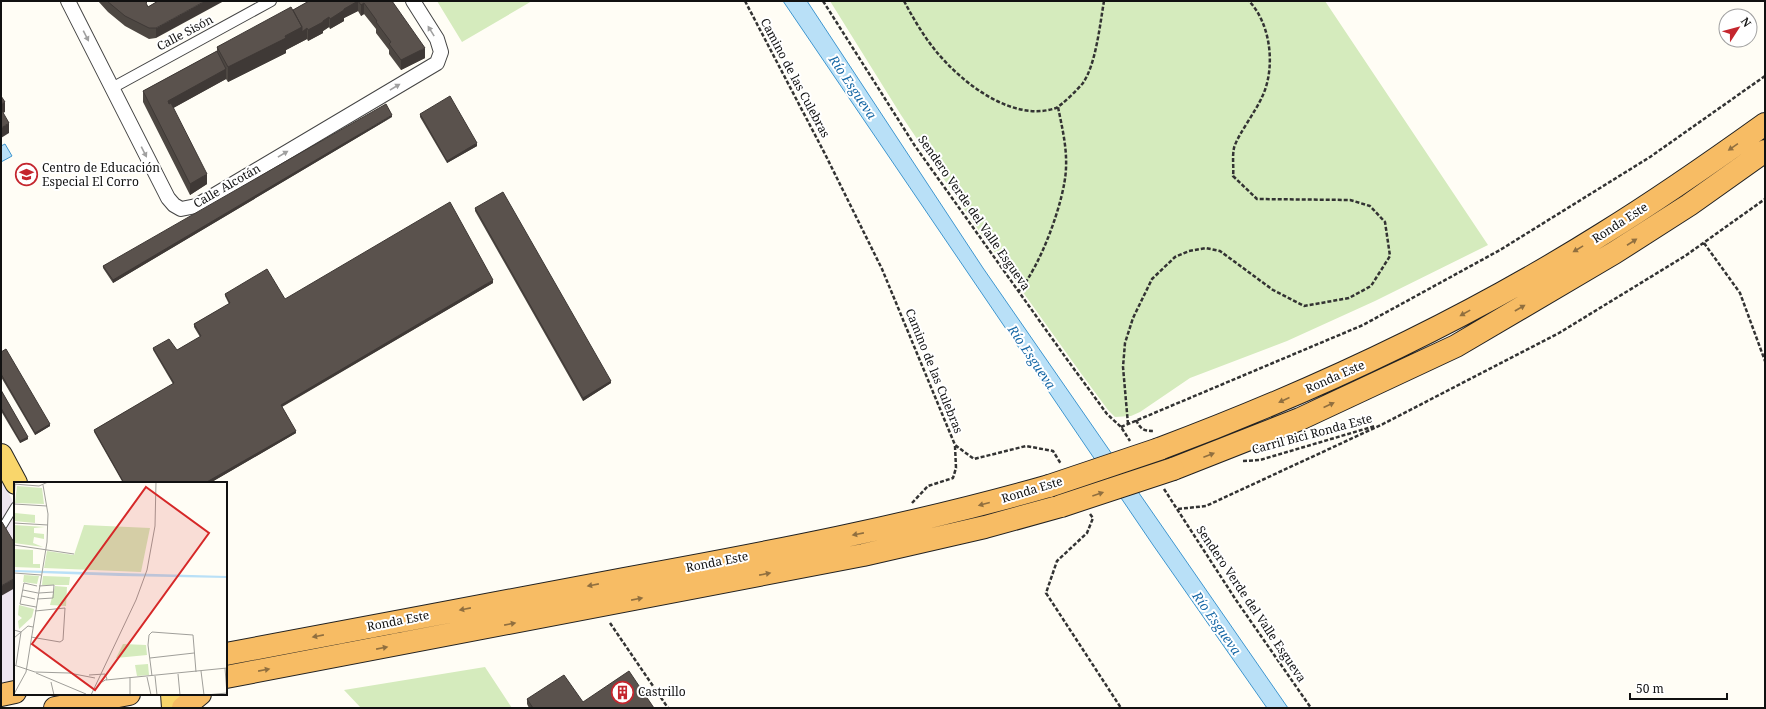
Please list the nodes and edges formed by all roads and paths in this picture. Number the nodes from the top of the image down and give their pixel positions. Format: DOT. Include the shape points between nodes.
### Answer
graph roads {
  1 [pos="68,1"];
  2 [pos="272,1"];
  3 [pos="413,1"];
  4 [pos="745,1"];
  5 [pos="823,1"];
  6 [pos="904,1"];
  7 [pos="1104,1"];
  8 [pos="1249,1"];
  9 [pos="1765,76"];
  10 [pos="112,88"];
  11 [pos="1058,108"];
  12 [pos="1765,124"];
  13 [pos="1765,151"];
  14 [pos="1765,199"];
  15 [pos="1704,243"];
  16 [pos="1018,292"];
  17 [pos="1765,361"];
  18 [pos="1136,420"];
  19 [pos="1128,424"];
  20 [pos="1383,424"];
  21 [pos="1158,440"];
  22 [pos="955,445"];
  23 [pos="1,455"];
  24 [pos="1236,462"];
  25 [pos="1065,471"];
  26 [pos="15,482"];
  27 [pos="907,507"];
  28 [pos="14,508"];
  29 [pos="1089,511"];
  30 [pos="1,529"];
  31 [pos="610,622"];
  32 [pos="227,654"];
  33 [pos="227,677"];
  34 [pos="123,695"];
  35 [pos="172,695"];
  36 [pos="199,695"];
  37 [pos="85,701"];
  38 [pos="55,708"];
  39 [pos="173,708"];
  40 [pos="183,708"];
  41 [pos="668,708"];
  42 [pos="1121,708"];
  43 [pos="1311,708"];
  1 -- 10 [label="street, Calle Alcotán, one-way"];
  2 -- 10 [label="street, Calle Sisón"];
  10 -- 3 [label="street, Calle Alcotán, one-way" via="168,198 174,206 181,209 196,206 436,63 441,52 437,39"];
  4 -- 22 [label="path, Camino de las Culebras" via="882,269"];
  5 -- 16 [label="path, Sendero Verde del Valle Esgueva" via="915,146"];
  6 -- 11 [label="path" via="935,50 974,88 1007,106 1034,111"];
  7 -- 11 [label="path" via="1094,56 1083,83"];
  8 -- 19 [label="path" via="1269,37 1270,65 1263,95 1234,148 1234,176 1257,199 1350,200 1370,206 1385,222 1390,256 1371,286 1349,298 1304,306 1273,290 1220,250 1206,248 1175,257 1152,279 1133,318 1125,343 1123,368"];
  9 -- 18 [label="path" via="1650,157 1500,250 1363,324"];
  11 -- 16 [label="path" via="1065,140 1066,168 1063,192 1049,234"];
  12 -- 21 [label="highway, Ronda Este, one-way" via="1701,170 1604,233 1456,318 1387,353 1246,417"];
  33 -- 13 [label="highway, Ronda Este, one-way, bridge" via="863,555 985,527 1061,506 1172,468 1300,418 1456,346 1689,206"];
  14 -- 15 [label="path"];
  15 -- 17 [label="path" via="1740,293"];
  15 -- 20 [label="path" via="1559,333"];
  16 -- 19 [label="path, Sendero Verde del Valle Esgueva" via="1107,414 1121,427"];
  18 -- 19 [label="path"];
  18 -- 21 [label="path" via="1140,428"];
  20 -- 24 [label="path, Carril Bici Ronda Este" via="1260,460"];
  20 -- 43 [label="path, Sendero Verde del Valle Esgueva" via="1206,506 1178,509 1236,600"];
  21 -- 32 [label="highway, Ronda Este, one-way, bridge" via="1049,486 874,531"];
  22 -- 25 [label="path, Camino de las Culebras" via="974,459 1026,446 1053,450"];
  22 -- 27 [label="path" via="954,478 928,486"];
  23 -- 26 [label="main road"];
  28 -- 30 [label="lane"];
  29 -- 42 [label="path" via="1093,518 1087,533 1057,561 1046,592"];
  31 -- 41 [label="path"];
  34 -- 37 [label="highway"];
  35 -- 39 [label="main road"];
  36 -- 40 [label="highway"];
  37 -- 38 [label="highway"];
}
